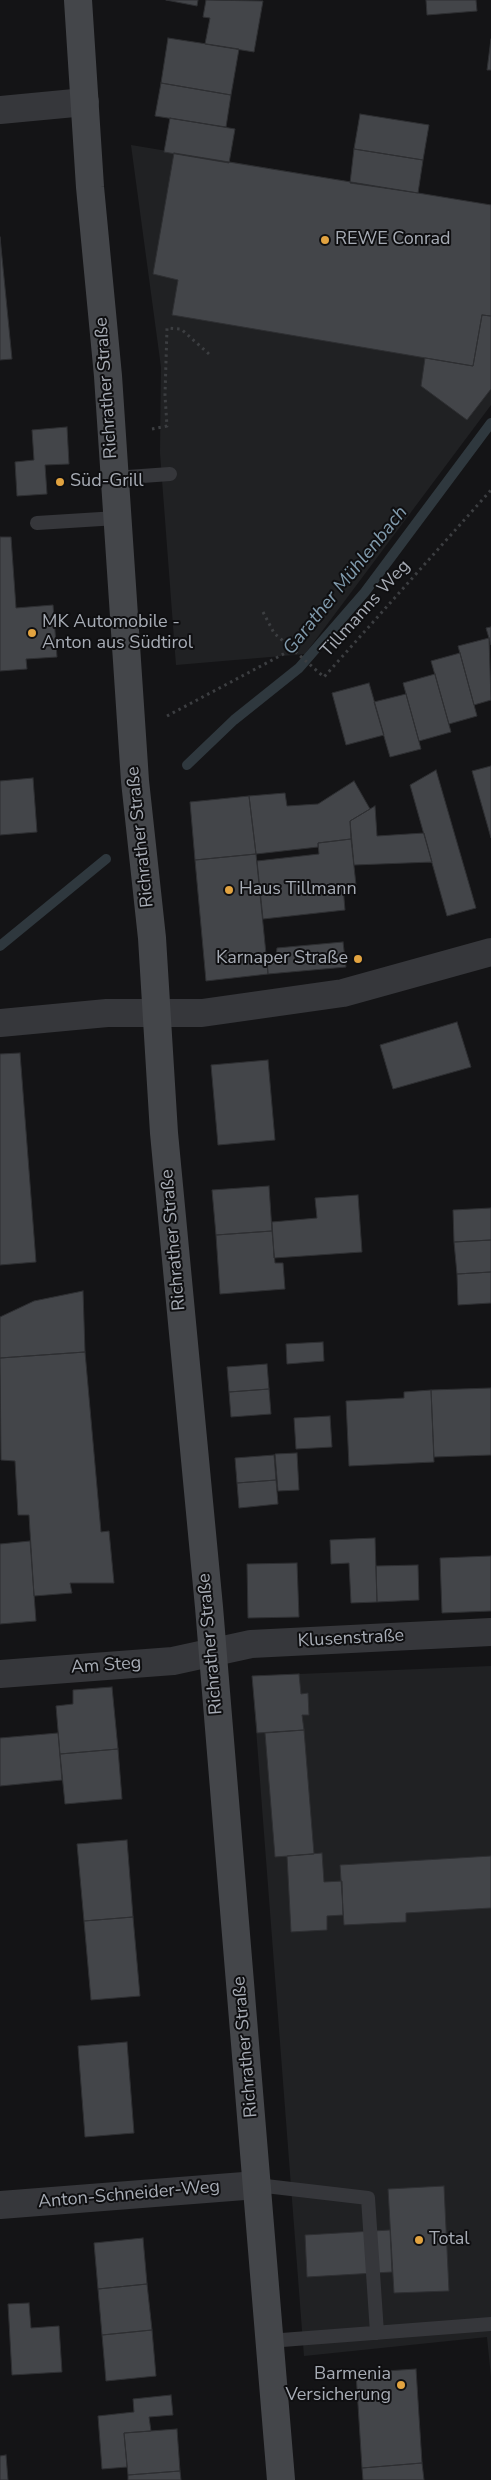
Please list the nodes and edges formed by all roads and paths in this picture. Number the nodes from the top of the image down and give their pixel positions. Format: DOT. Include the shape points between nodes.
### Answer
graph roads {
  1 [pos="78,0"];
  2 [pos="85,102"];
  3 [pos="0,110"];
  4 [pos="209,354"];
  5 [pos="152,429"];
  6 [pos="170,474"];
  7 [pos="114,478"];
  8 [pos="491,490"];
  9 [pos="116,518"];
  10 [pos="37,523"];
  11 [pos="264,612"];
  12 [pos="291,650"];
  13 [pos="168,716"];
  14 [pos="491,952"];
  15 [pos="156,1014"];
  16 [pos="0,1023"];
  17 [pos="491,1632"];
  18 [pos="212,1651"];
  19 [pos="0,1674"];
  20 [pos="257,2185"];
  21 [pos="0,2206"];
  22 [pos="491,2324"];
  23 [pos="377,2333"];
  24 [pos="269,2341"];
  25 [pos="281,2480"];
  1 -- 2 [label="main road, Richrather Straße"];
  2 -- 3 [label="street"];
  2 -- 7 [label="main road, Richrather Straße"];
  4 -- 5 [label="path" via="181,329 167,328 167,426"];
  6 -- 7 [label="lane"];
  7 -- 9 [label="main road, Richrather Straße"];
  8 -- 12 [label="path, Tillmanns Weg" via="324,677"];
  9 -- 10 [label="lane"];
  9 -- 15 [label="main road, Richrather Straße"];
  11 -- 12 [label="path" via="274,633"];
  12 -- 13 [label="path, Tillmanns Weg"];
  14 -- 15 [label="street" via="342,993 202,1013"];
  15 -- 16 [label="street" via="107,1013"];
  15 -- 18 [label="main road, Richrather Straße"];
  17 -- 18 [label="street, Klusenstraße" via="252,1644"];
  18 -- 19 [label="street, Am Steg" via="173,1661"];
  18 -- 20 [label="main road, Richrather Straße"];
  20 -- 21 [label="street, Anton-Schneider-Weg"];
  20 -- 23 [label="lane" via="368,2198"];
  20 -- 24 [label="main road, Richrather Straße"];
  22 -- 23 [label="lane"];
  23 -- 24 [label="lane"];
  24 -- 25 [label="main road, Richrather Straße"];
}
